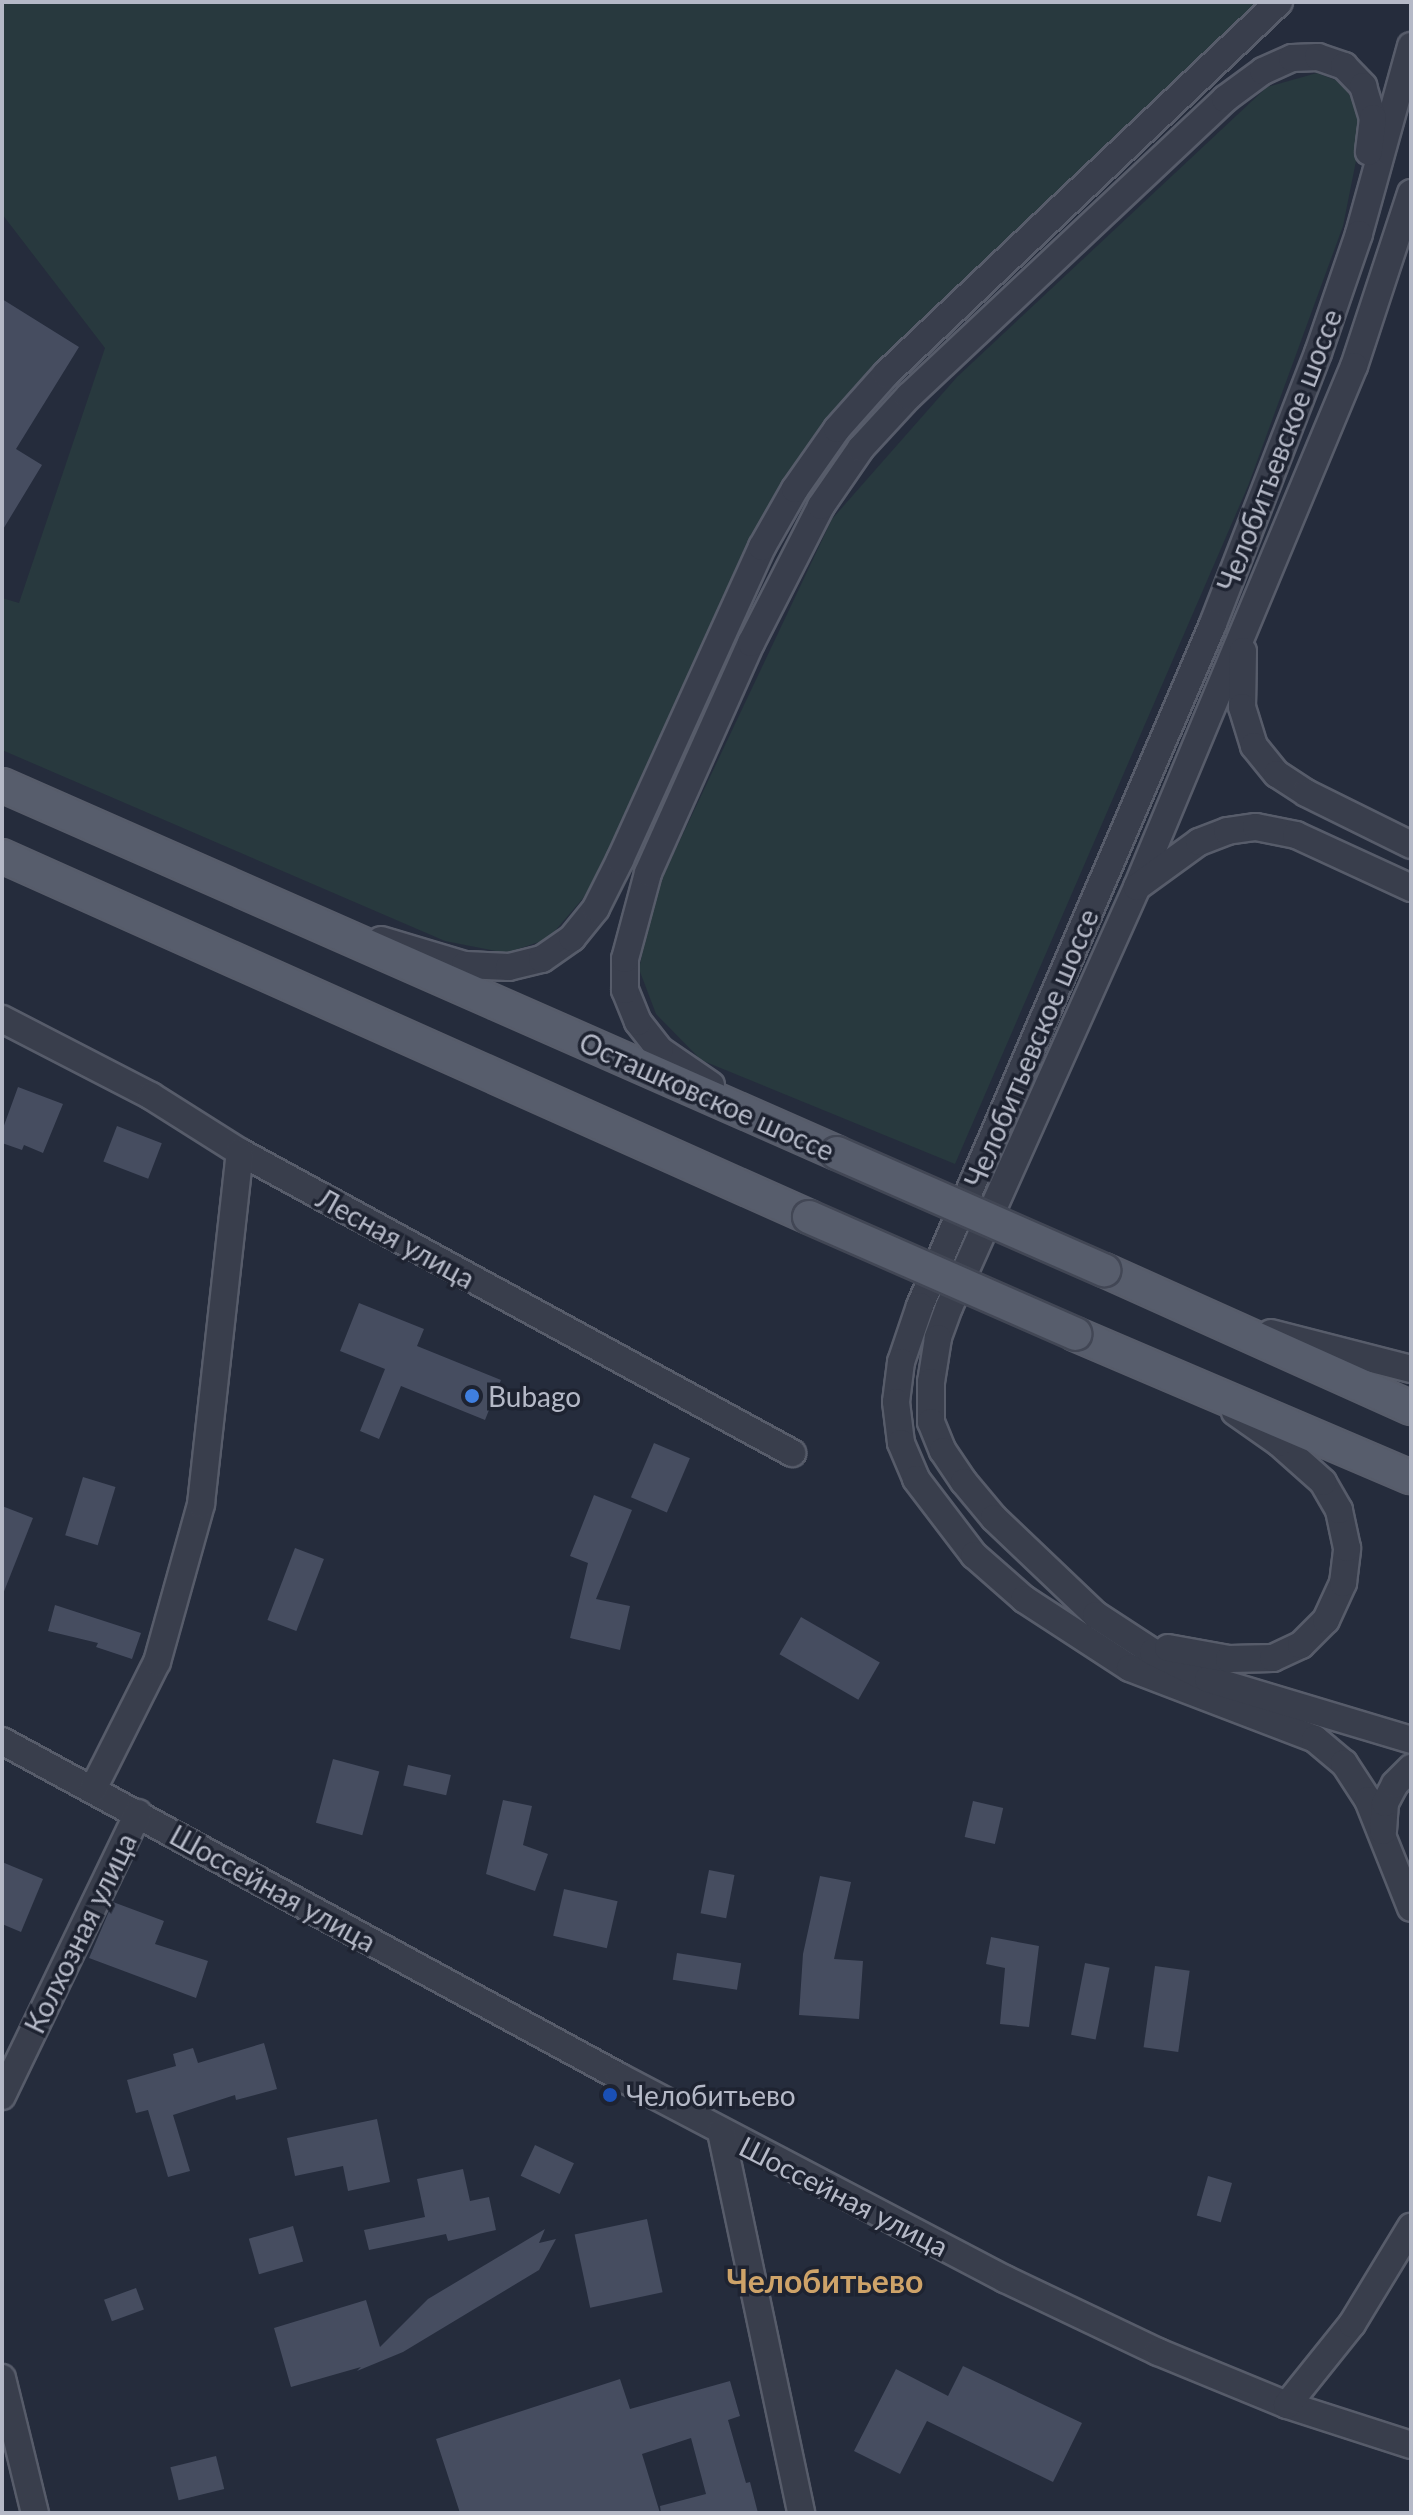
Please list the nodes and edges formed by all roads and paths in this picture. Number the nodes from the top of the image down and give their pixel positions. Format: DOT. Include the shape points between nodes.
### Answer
graph roads {
  1 [pos="1279,2"];
  2 [pos="1411,46"];
  3 [pos="1411,193"];
  4 [pos="1359,234"];
  5 [pos="1243,637"];
  6 [pos="2,785"];
  7 [pos="1411,845"];
  8 [pos="2,856"];
  9 [pos="1137,887"];
  10 [pos="1411,888"];
  11 [pos="295,914"];
  12 [pos="2,1019"];
  13 [pos="240,1152"];
  14 [pos="837,1153"];
  15 [pos="1196,1310"];
  16 [pos="1158,1369"];
  17 [pos="1411,1369"];
  18 [pos="1411,1408"];
  19 [pos="792,1453"];
  20 [pos="1411,1477"];
  21 [pos="1069,1592"];
  22 [pos="1411,1740"];
  23 [pos="2,1741"];
  24 [pos="1411,1768"];
  25 [pos="93,1789"];
  26 [pos="138,1813"];
  27 [pos="1387,1851"];
  28 [pos="1411,1881"];
  29 [pos="1411,1908"];
  30 [pos="2,2096"];
  31 [pos="721,2132"];
  32 [pos="1411,2227"];
  33 [pos="2,2378"];
  34 [pos="1287,2405"];
  35 [pos="1411,2445"];
  36 [pos="35,2513"];
  37 [pos="801,2513"];
  1 -- 11 [label="street" via="886,374 837,429 762,547 620,860 596,908 572,938 542,959 509,967 465,965"];
  2 -- 4 [label="street, Челобитьевское шоссе"];
  3 -- 5 [label="street, Челобитьевское шоссе" via="1354,366"];
  4 -- 14 [label="street" via="1373,118 1363,86 1344,66 1318,57 1292,58 1263,71 1225,99 909,396 861,448 821,506 751,643 648,873 633,918 625,990 638,1022 660,1050 689,1073"];
  4 -- 27 [label="street, Челобитьевское шоссе" via="1213,624 920,1306 901,1362 896,1402 901,1443 916,1479 974,1555 1024,1599 1130,1668 1315,1739 1344,1763 1368,1800"];
  5 -- 7 [label="street" via="1242,707 1254,746 1277,774 1306,793"];
  5 -- 9 [label="street, Челобитьевское шоссе"];
  6 -- 11 [label="main road, Осташковское шоссе"];
  8 -- 16 [label="main road, bridge"];
  9 -- 10 [label="street" via="1199,842 1256,827 1296,835"];
  9 -- 21 [label="street, Челобитьевское шоссе" via="949,1307 931,1382 931,1422 943,1451 994,1518"];
  11 -- 14 [label="main road, Осташковское шоссе"];
  12 -- 13 [label="street, Лесная улица" via="151,1096"];
  13 -- 19 [label="street, Лесная улица"];
  13 -- 25 [label="street" via="201,1504 157,1662"];
  14 -- 15 [label="main road, Осташковское шоссе, bridge"];
  15 -- 17 [label="street"];
  15 -- 18 [label="main road, Осташковское шоссе"];
  16 -- 20 [label="main road"];
  16 -- 21 [label="street" via="1268,1435 1323,1482 1339,1510 1347,1548 1343,1583 1326,1620 1301,1645 1273,1658 1218,1658 1159,1645"];
  21 -- 22 [label="street, Челобитьевское шоссе" via="1124,1635 1208,1679"];
  23 -- 25 [label="street, Шоссейная улица"];
  24 -- 27 [label="street, Челобитьевское шоссе" via="1385,1803"];
  25 -- 26 [label="street, Шоссейная улица"];
  26 -- 30 [label="street, Колхозная улица"];
  26 -- 31 [label="street, Шоссейная улица"];
  27 -- 28 [label="street, Челобитьевское шоссе"];
  27 -- 29 [label="street, Челобитьевское шоссе"];
  31 -- 34 [label="street, Шоссейная улица" via="1064,2308"];
  31 -- 37 [label="street"];
  32 -- 34 [label="street" via="1352,2324"];
  33 -- 36 [label="street"];
  34 -- 35 [label="street, Шоссейная улица"];
}
